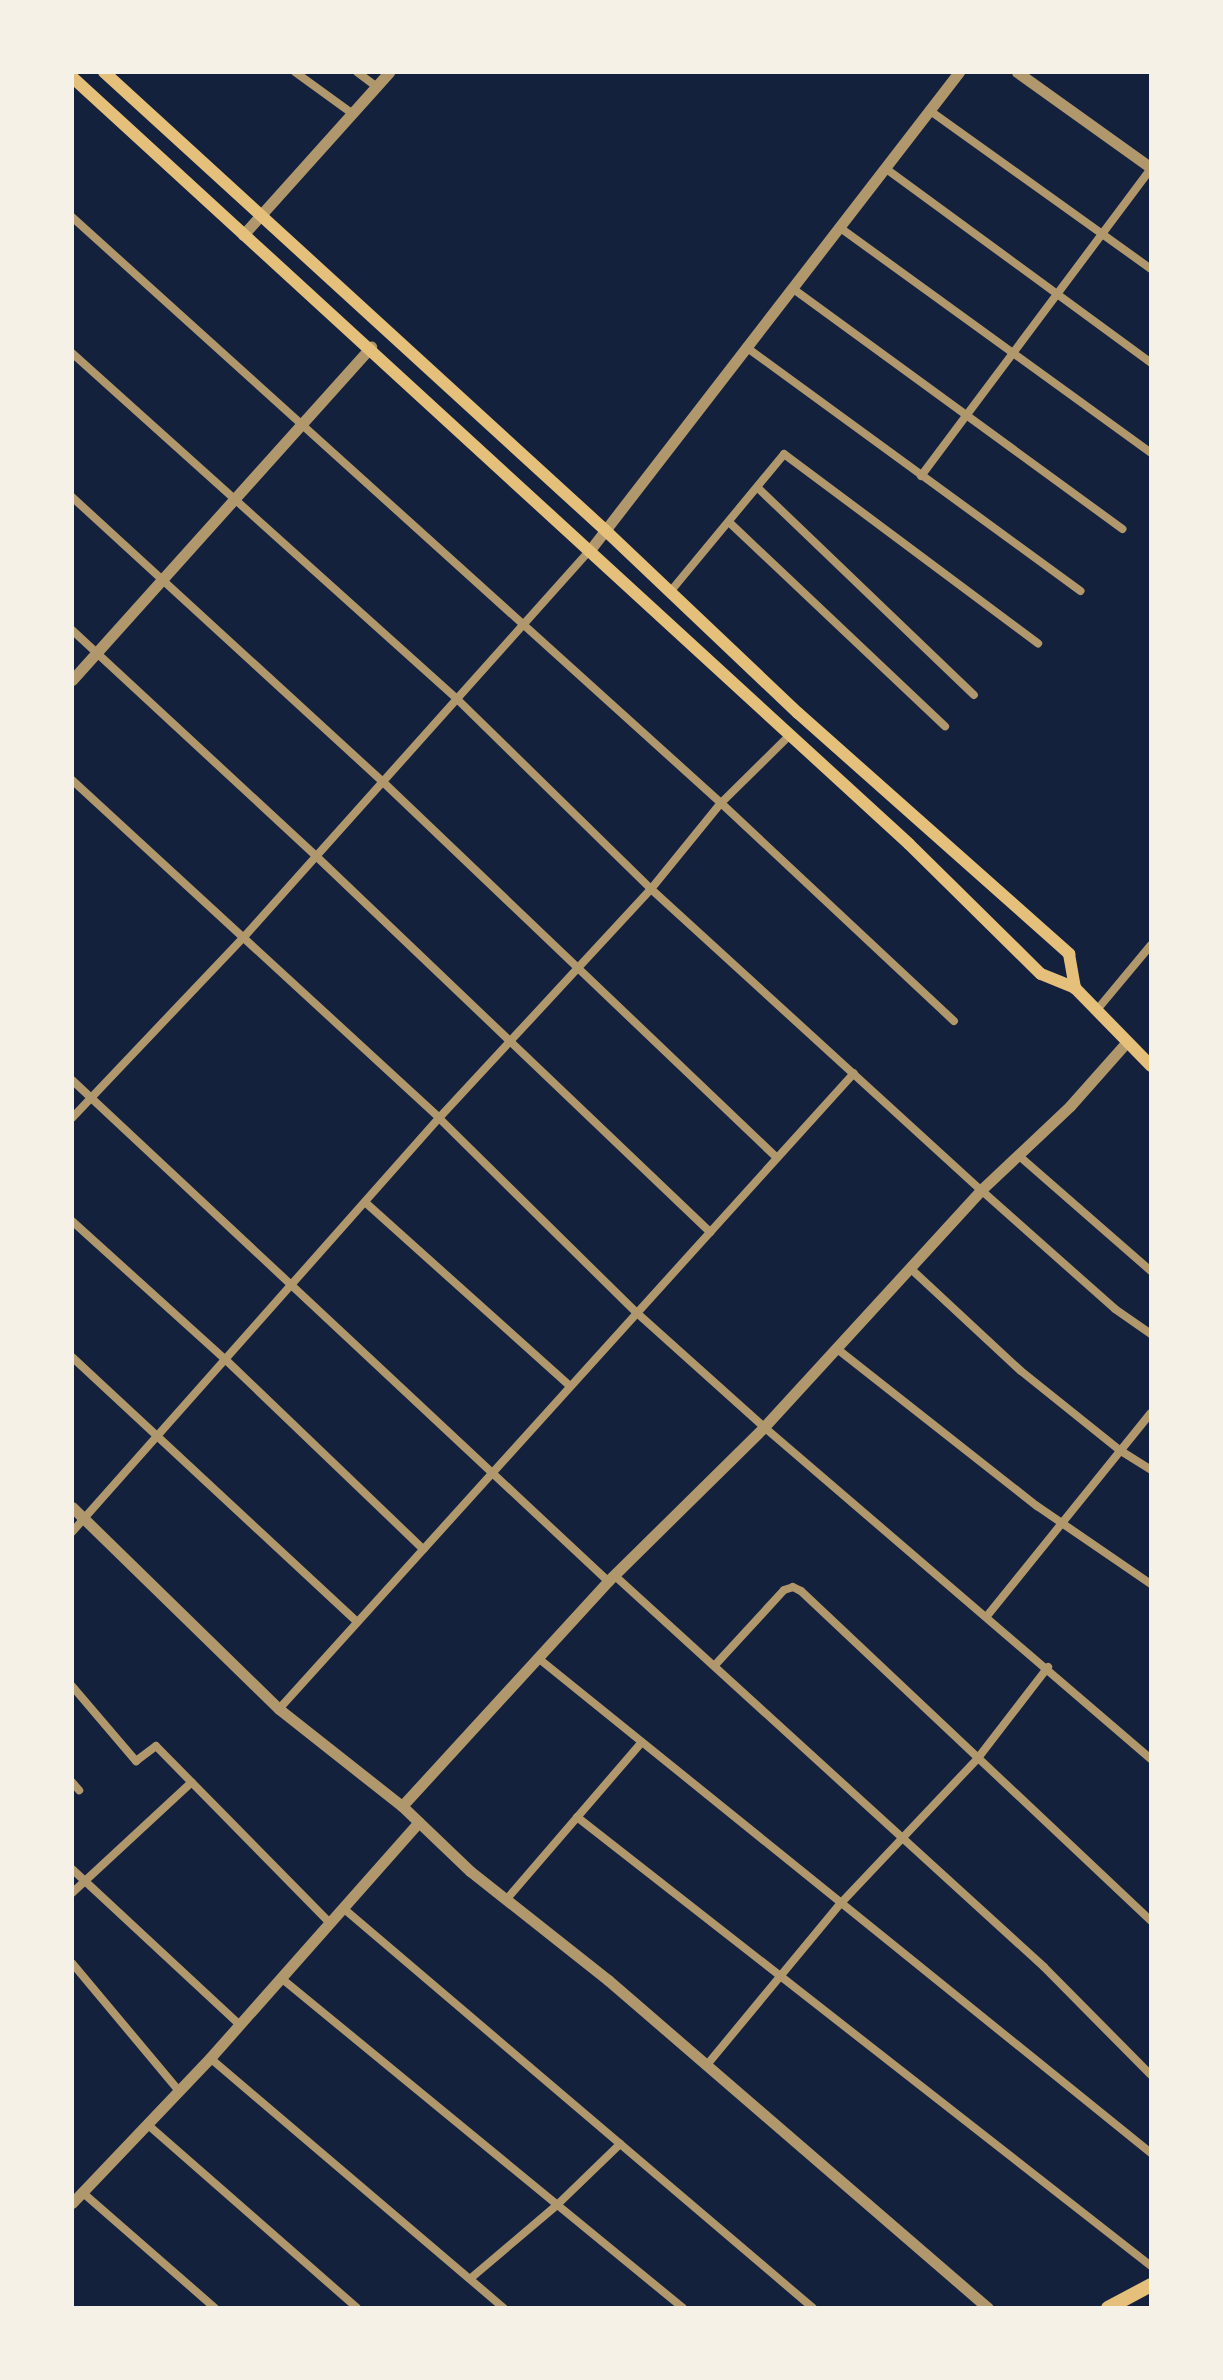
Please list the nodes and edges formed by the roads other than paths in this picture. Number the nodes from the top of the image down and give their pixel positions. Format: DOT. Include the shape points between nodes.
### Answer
graph roads {
  1 [pos="104,72"];
  2 [pos="295,72"];
  3 [pos="357,72"];
  4 [pos="389,72"];
  5 [pos="959,72"];
  6 [pos="1017,72"];
  7 [pos="72,77"];
  8 [pos="377,87"];
  9 [pos="929,110"];
  10 [pos="353,114"];
  11 [pos="885,168"];
  12 [pos="1151,168"];
  13 [pos="260,216"];
  14 [pos="72,217"];
  15 [pos="839,227"];
  16 [pos="1102,234"];
  17 [pos="243,235"];
  18 [pos="1151,269"];
  19 [pos="792,288"];
  20 [pos="1056,294"];
  21 [pos="371,347"];
  22 [pos="746,347"];
  23 [pos="1011,352"];
  24 [pos="72,353"];
  25 [pos="1151,363"];
  26 [pos="965,415"];
  27 [pos="301,424"];
  28 [pos="1151,453"];
  29 [pos="921,476"];
  30 [pos="758,488"];
  31 [pos="72,497"];
  32 [pos="234,499"];
  33 [pos="730,523"];
  34 [pos="1122,529"];
  35 [pos="605,530"];
  36 [pos="590,550"];
  37 [pos="161,580"];
  38 [pos="1080,591"];
  39 [pos="670,592"];
  40 [pos="521,626"];
  41 [pos="72,630"];
  42 [pos="1038,643"];
  43 [pos="96,653"];
  44 [pos="72,680"];
  45 [pos="974,695"];
  46 [pos="456,698"];
  47 [pos="945,726"];
  48 [pos="791,734"];
  49 [pos="72,780"];
  50 [pos="382,781"];
  51 [pos="721,803"];
  52 [pos="316,856"];
  53 [pos="651,889"];
  54 [pos="244,937"];
  55 [pos="1150,949"];
  56 [pos="577,969"];
  57 [pos="1075,988"];
  58 [pos="1096,1011"];
  59 [pos="954,1021"];
  60 [pos="511,1041"];
  61 [pos="1126,1043"];
  62 [pos="1151,1066"];
  63 [pos="854,1073"];
  64 [pos="72,1080"];
  65 [pos="90,1097"];
  66 [pos="72,1118"];
  67 [pos="439,1118"];
  68 [pos="1018,1155"];
  69 [pos="777,1158"];
  70 [pos="981,1190"];
  71 [pos="366,1203"];
  72 [pos="72,1221"];
  73 [pos="710,1232"];
  74 [pos="910,1268"];
  75 [pos="1151,1271"];
  76 [pos="293,1287"];
  77 [pos="637,1313"];
  78 [pos="1151,1334"];
  79 [pos="836,1348"];
  80 [pos="72,1357"];
  81 [pos="227,1361"];
  82 [pos="570,1386"];
  83 [pos="1151,1413"];
  84 [pos="764,1427"];
  85 [pos="159,1437"];
  86 [pos="1121,1451"];
  87 [pos="1151,1470"];
  88 [pos="492,1475"];
  89 [pos="72,1507"];
  90 [pos="85,1519"];
  91 [pos="1064,1524"];
  92 [pos="72,1532"];
  93 [pos="423,1549"];
  94 [pos="611,1578"];
  95 [pos="1151,1584"];
  96 [pos="987,1616"];
  97 [pos="357,1622"];
  98 [pos="538,1658"];
  99 [pos="716,1664"];
  100 [pos="1048,1667"];
  101 [pos="72,1686"];
  102 [pos="279,1709"];
  103 [pos="642,1742"];
  104 [pos="978,1758"];
  105 [pos="1151,1759"];
  106 [pos="72,1782"];
  107 [pos="192,1782"];
  108 [pos="79,1790"];
  109 [pos="402,1806"];
  110 [pos="577,1817"];
  111 [pos="419,1822"];
  112 [pos="901,1835"];
  113 [pos="72,1869"];
  114 [pos="85,1881"];
  115 [pos="72,1893"];
  116 [pos="506,1900"];
  117 [pos="841,1903"];
  118 [pos="343,1908"];
  119 [pos="1151,1921"];
  120 [pos="330,1923"];
  121 [pos="72,1963"];
  122 [pos="779,1977"];
  123 [pos="281,1978"];
  124 [pos="240,2025"];
  125 [pos="210,2058"];
  126 [pos="706,2066"];
  127 [pos="1151,2075"];
  128 [pos="179,2091"];
  129 [pos="147,2124"];
  130 [pos="620,2144"];
  131 [pos="1151,2153"];
  132 [pos="82,2192"];
  133 [pos="72,2203"];
  134 [pos="557,2205"];
  135 [pos="1151,2266"];
  136 [pos="471,2278"];
  137 [pos="1151,2285"];
  138 [pos="215,2308"];
  139 [pos="357,2308"];
  140 [pos="504,2308"];
  141 [pos="683,2308"];
  142 [pos="813,2308"];
  143 [pos="988,2308"];
  144 [pos="1108,2308"];
  1 -- 13 [label="main road"];
  2 -- 10 [label="street"];
  3 -- 8 [label="street"];
  4 -- 8 [label="street"];
  5 -- 9 [label="street"];
  6 -- 12 [label="street"];
  7 -- 17 [label="main road"];
  8 -- 10 [label="street"];
  9 -- 11 [label="street"];
  9 -- 16 [label="street"];
  10 -- 13 [label="street"];
  11 -- 15 [label="street"];
  11 -- 20 [label="street"];
  12 -- 16 [label="street"];
  13 -- 17 [label="street"];
  13 -- 35 [label="main road"];
  14 -- 27 [label="street"];
  15 -- 19 [label="street"];
  15 -- 23 [label="street"];
  16 -- 18 [label="street"];
  16 -- 20 [label="street"];
  17 -- 21 [label="main road"];
  19 -- 22 [label="street"];
  19 -- 26 [label="street"];
  20 -- 23 [label="street"];
  20 -- 25 [label="street"];
  21 -- 27 [label="street"];
  21 -- 36 [label="main road"];
  22 -- 29 [label="street"];
  22 -- 35 [label="street"];
  23 -- 26 [label="street"];
  23 -- 28 [label="street"];
  24 -- 32 [label="street"];
  26 -- 29 [label="street"];
  26 -- 34 [label="street"];
  27 -- 32 [label="street"];
  27 -- 40 [label="street"];
  29 -- 38 [label="street"];
  30 -- 33 [label="street"];
  30 -- 42 [label="street" via="784,454"];
  30 -- 45 [label="street"];
  31 -- 37 [label="street"];
  32 -- 37 [label="street"];
  32 -- 46 [label="street"];
  33 -- 39 [label="street"];
  33 -- 47 [label="street"];
  35 -- 36 [label="street"];
  35 -- 39 [label="main road"];
  36 -- 40 [label="street"];
  36 -- 48 [label="main road"];
  37 -- 43 [label="street"];
  37 -- 50 [label="street"];
  39 -- 57 [label="main road" via="1069,954"];
  40 -- 46 [label="street"];
  40 -- 51 [label="street"];
  41 -- 43 [label="street"];
  43 -- 44 [label="street"];
  43 -- 52 [label="street"];
  46 -- 50 [label="street"];
  46 -- 53 [label="street"];
  48 -- 51 [label="street"];
  48 -- 57 [label="main road" via="1041,974"];
  49 -- 54 [label="street"];
  50 -- 52 [label="street"];
  50 -- 56 [label="street"];
  51 -- 53 [label="street"];
  51 -- 59 [label="street"];
  52 -- 54 [label="street"];
  52 -- 60 [label="street"];
  53 -- 56 [label="street"];
  53 -- 63 [label="street"];
  54 -- 65 [label="street"];
  54 -- 67 [label="street"];
  55 -- 58 [label="street"];
  56 -- 60 [label="street"];
  56 -- 69 [label="street"];
  57 -- 58 [label="main road"];
  58 -- 61 [label="main road"];
  60 -- 67 [label="street"];
  60 -- 73 [label="street"];
  61 -- 62 [label="main road"];
  61 -- 68 [label="street"];
  63 -- 69 [label="street"];
  63 -- 70 [label="street"];
  64 -- 65 [label="street"];
  65 -- 66 [label="street"];
  65 -- 76 [label="street"];
  67 -- 71 [label="street"];
  67 -- 77 [label="street"];
  68 -- 70 [label="street"];
  68 -- 75 [label="street"];
  69 -- 73 [label="street"];
  70 -- 74 [label="street"];
  70 -- 78 [label="street" via="1115,1309"];
  71 -- 76 [label="street"];
  71 -- 82 [label="street"];
  72 -- 81 [label="street"];
  73 -- 77 [label="street"];
  74 -- 79 [label="street"];
  74 -- 86 [label="street" via="1021,1371"];
  76 -- 81 [label="street"];
  76 -- 88 [label="street"];
  77 -- 82 [label="street"];
  77 -- 84 [label="street"];
  79 -- 84 [label="street"];
  79 -- 91 [label="street"];
  80 -- 85 [label="street"];
  81 -- 85 [label="street"];
  81 -- 93 [label="street"];
  82 -- 88 [label="street"];
  83 -- 86 [label="street"];
  84 -- 94 [label="street"];
  84 -- 96 [label="street"];
  85 -- 90 [label="street"];
  85 -- 97 [label="street"];
  86 -- 87 [label="street"];
  86 -- 91 [label="street"];
  88 -- 93 [label="street"];
  88 -- 94 [label="street"];
  89 -- 90 [label="street"];
  90 -- 92 [label="street"];
  90 -- 102 [label="street"];
  91 -- 95 [label="street"];
  91 -- 96 [label="street"];
  93 -- 97 [label="street"];
  94 -- 98 [label="street"];
  94 -- 99 [label="street"];
  96 -- 100 [label="street"];
  97 -- 102 [label="street"];
  98 -- 103 [label="street"];
  98 -- 109 [label="street"];
  99 -- 104 [label="street" via="784,1590 793,1587"];
  99 -- 112 [label="street"];
  100 -- 104 [label="street"];
  100 -- 105 [label="street"];
  101 -- 107 [label="street" via="136,1761 155,1745"];
  102 -- 109 [label="street"];
  103 -- 110 [label="street"];
  103 -- 117 [label="street"];
  104 -- 112 [label="street"];
  104 -- 119 [label="street"];
  106 -- 108 [label="street"];
  107 -- 114 [label="street"];
  107 -- 120 [label="street"];
  109 -- 111 [label="street"];
  110 -- 116 [label="street"];
  110 -- 122 [label="street"];
  111 -- 116 [label="street"];
  111 -- 118 [label="street"];
  112 -- 117 [label="street"];
  112 -- 127 [label="street"];
  113 -- 114 [label="street"];
  114 -- 115 [label="street"];
  114 -- 124 [label="street"];
  116 -- 126 [label="street"];
  117 -- 122 [label="street"];
  117 -- 131 [label="street"];
  118 -- 120 [label="street"];
  118 -- 130 [label="street"];
  120 -- 123 [label="street"];
  121 -- 128 [label="street"];
  122 -- 126 [label="street"];
  122 -- 135 [label="street"];
  123 -- 124 [label="street"];
  123 -- 134 [label="street"];
  124 -- 125 [label="street"];
  125 -- 128 [label="street"];
  125 -- 136 [label="street"];
  126 -- 143 [label="street"];
  128 -- 129 [label="street"];
  129 -- 132 [label="street"];
  129 -- 139 [label="street"];
  130 -- 134 [label="street"];
  130 -- 142 [label="street"];
  132 -- 133 [label="street"];
  132 -- 138 [label="street"];
  134 -- 136 [label="street"];
  134 -- 141 [label="street"];
  136 -- 140 [label="street"];
  137 -- 144 [label="main road"];
}
